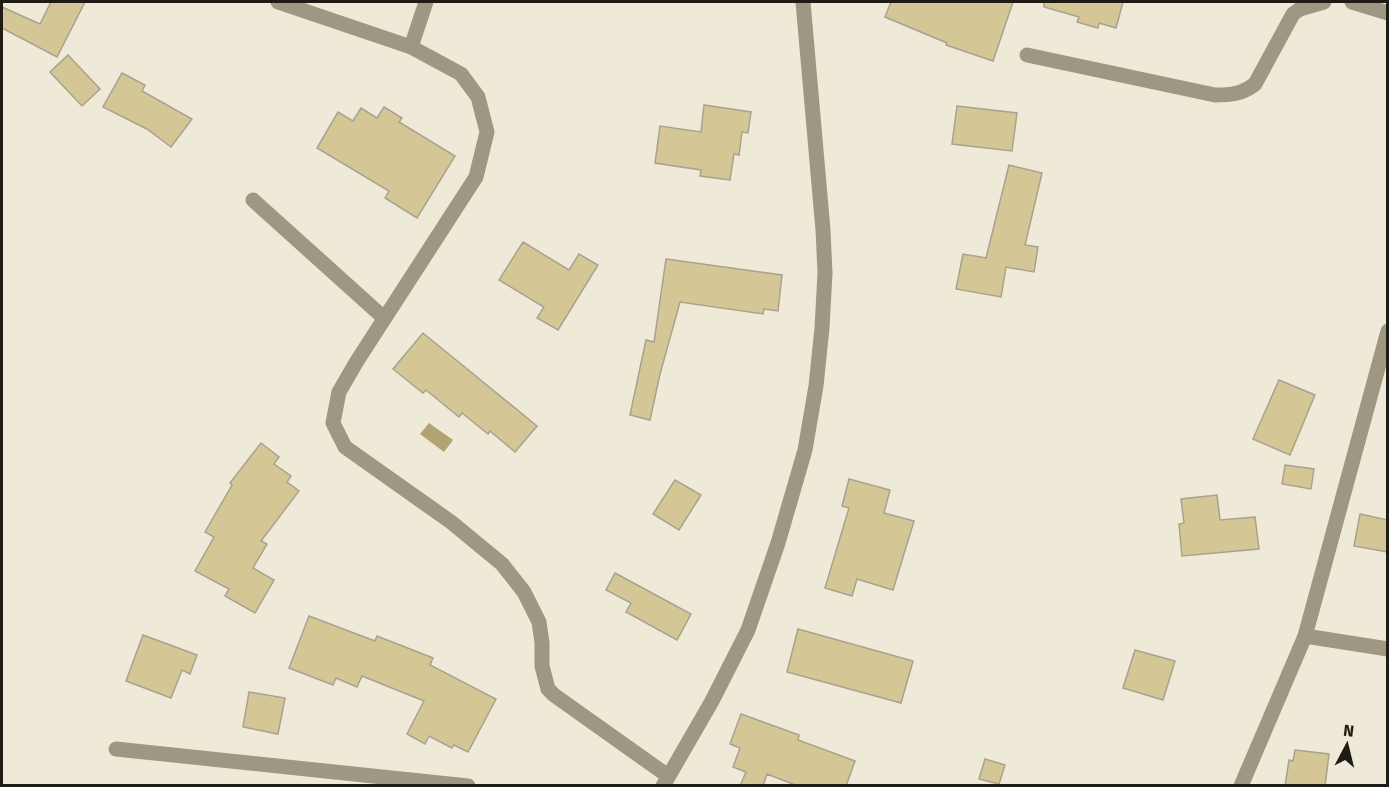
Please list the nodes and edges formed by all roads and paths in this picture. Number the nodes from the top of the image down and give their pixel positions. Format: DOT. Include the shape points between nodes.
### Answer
graph roads {
  1 [pos="278,2"];
  2 [pos="426,2"];
  3 [pos="803,2"];
  4 [pos="1324,2"];
  5 [pos="1352,2"];
  6 [pos="1388,13"];
  7 [pos="411,47"];
  8 [pos="1027,55"];
  9 [pos="253,200"];
  10 [pos="384,318"];
  11 [pos="1387,334"];
  12 [pos="1305,636"];
  13 [pos="1388,650"];
  14 [pos="116,748"];
  15 [pos="665,781"];
  16 [pos="468,786"];
  17 [pos="1241,786"];
  1 -- 7 [label="street"];
  2 -- 7 [label="street"];
  3 -- 15 [label="street" via="825,273 816,387 802,460 748,630"];
  4 -- 8 [label="street" via="1293,14 1255,84 1233,95 1215,95"];
  5 -- 6 [label="street"];
  7 -- 10 [label="street" via="461,74 478,98 487,132 476,177"];
  9 -- 10 [label="street"];
  10 -- 15 [label="street" via="339,392 333,423 345,447 451,522 502,564 525,592 539,622 548,688"];
  11 -- 12 [label="street"];
  12 -- 13 [label="street"];
  12 -- 17 [label="street"];
  14 -- 16 [label="street"];
}
